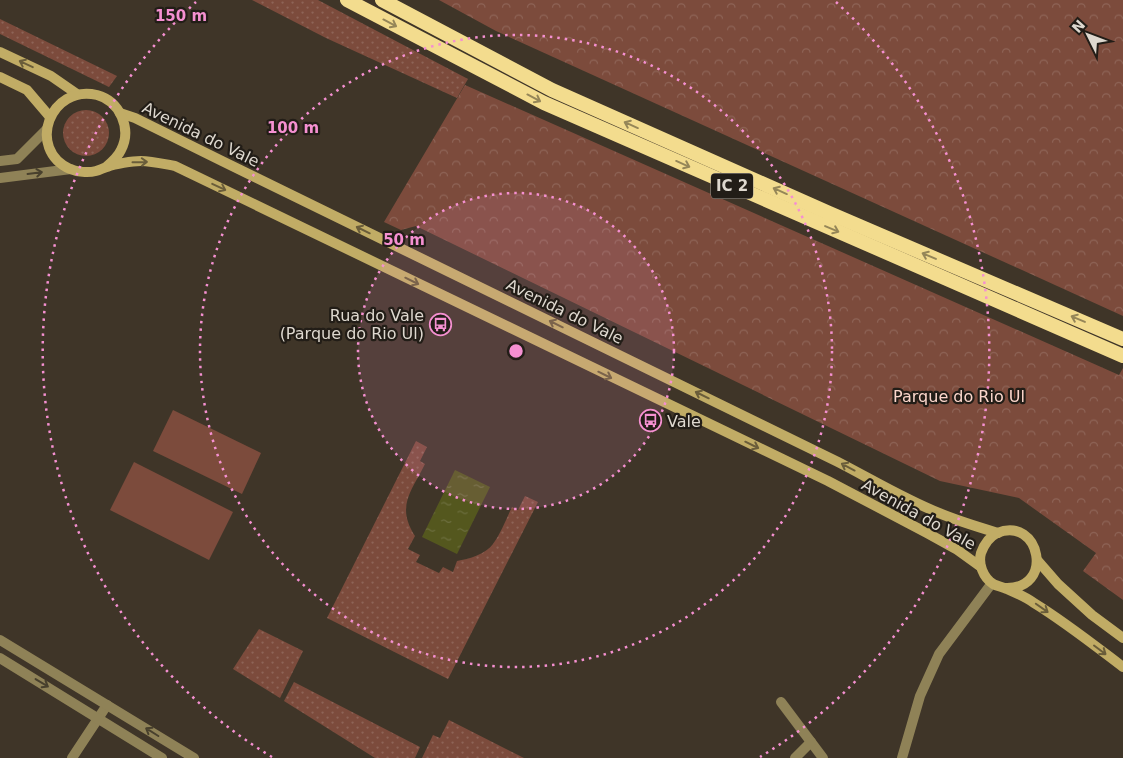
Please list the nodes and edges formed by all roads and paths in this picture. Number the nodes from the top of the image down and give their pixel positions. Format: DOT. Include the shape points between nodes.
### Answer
graph roads {
  1 [pos="347,0"];
  2 [pos="382,0"];
  3 [pos="0,52"];
  4 [pos="0,77"];
  5 [pos="77,94"];
  6 [pos="120,112"];
  7 [pos="50,117"];
  8 [pos="47,129"];
  9 [pos="0,161"];
  10 [pos="106,167"];
  11 [pos="70,169"];
  12 [pos="0,178"];
  13 [pos="1123,339"];
  14 [pos="1123,356"];
  15 [pos="998,533"];
  16 [pos="1038,561"];
  17 [pos="981,567"];
  18 [pos="992,584"];
  19 [pos="1004,588"];
  20 [pos="1123,638"];
  21 [pos="0,640"];
  22 [pos="0,658"];
  23 [pos="1123,667"];
  24 [pos="781,702"];
  25 [pos="107,705"];
  26 [pos="98,718"];
  27 [pos="811,742"];
  28 [pos="72,758"];
  29 [pos="162,758"];
  30 [pos="194,758"];
  31 [pos="795,758"];
  32 [pos="823,758"];
  33 [pos="902,758"];
  1 -- 14 [label="highway, IC 2, one-way" via="544,103"];
  13 -- 2 [label="highway, IC 2, one-way" via="552,90"];
  5 -- 3 [label="main road, one-way" via="51,76"];
  4 -- 7 [label="main road" via="27,90"];
  5 -- 6 [label="main road, Avenida do Vale" via="102,96"];
  5 -- 7 [label="main road" via="57,106"];
  6 -- 10 [label="main road, Avenida do Vale" via="126,136 116,159"];
  15 -- 6 [label="main road, Avenida do Vale, one-way" via="938,513"];
  7 -- 8 [label="main road"];
  8 -- 9 [label="street" via="17,159"];
  8 -- 11 [label="main road" via="52,153"];
  10 -- 11 [label="main road, Avenida do Vale" via="95,172"];
  10 -- 17 [label="main road, Avenida do Vale, one-way" via="141,161 174,166 828,481 949,545"];
  12 -- 11 [label="street, one-way"];
  15 -- 16 [label="main road, Avenida do Vale" via="1010,531 1026,536 1036,549"];
  15 -- 17 [label="main road, Avenida do Vale" via="983,547"];
  16 -- 19 [label="main road" via="1028,581 1020,586"];
  16 -- 20 [label="main road, Avenida do Vale" via="1092,615"];
  17 -- 18 [label="main road, Avenida do Vale"];
  18 -- 19 [label="main road"];
  18 -- 33 [label="street" via="939,654 920,696"];
  19 -- 23 [label="main road, one-way" via="1032,602"];
  21 -- 25 [label="street"];
  22 -- 26 [label="street, one-way"];
  24 -- 27 [label="street"];
  25 -- 26 [label="street"];
  30 -- 25 [label="street, one-way"];
  26 -- 28 [label="street"];
  26 -- 29 [label="street"];
  27 -- 31 [label="street"];
  27 -- 32 [label="street"];
}
